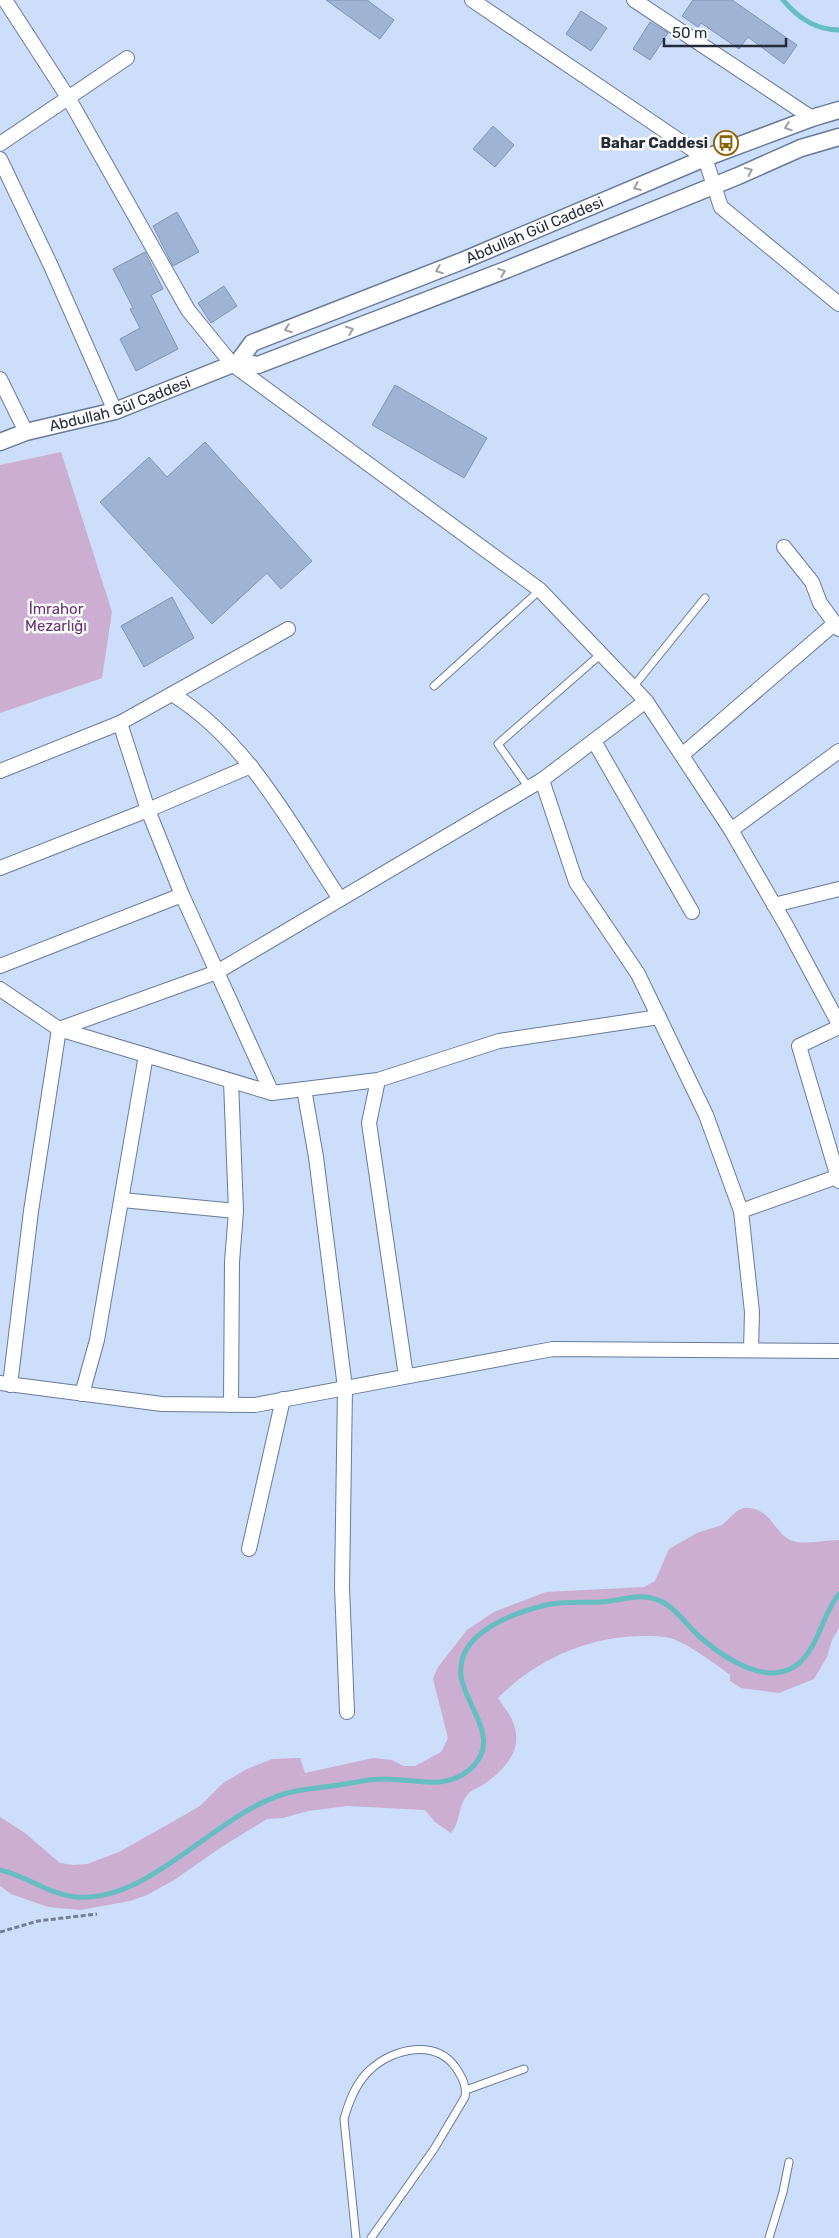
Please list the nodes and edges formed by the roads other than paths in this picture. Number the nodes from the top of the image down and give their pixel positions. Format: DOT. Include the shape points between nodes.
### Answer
graph roads {
  1 [pos="5,0"];
  2 [pos="472,0"];
  3 [pos="634,0"];
  4 [pos="127,58"];
  5 [pos="69,99"];
  6 [pos="837,111"];
  7 [pos="812,118"];
  8 [pos="839,138"];
  9 [pos="0,144"];
  10 [pos="705,158"];
  11 [pos="0,159"];
  12 [pos="715,185"];
  13 [pos="839,304"];
  14 [pos="235,363"];
  15 [pos="0,379"];
  16 [pos="115,411"];
  17 [pos="26,432"];
  18 [pos="0,442"];
  19 [pos="784,547"];
  20 [pos="540,590"];
  21 [pos="705,598"];
  22 [pos="837,626"];
  23 [pos="288,629"];
  24 [pos="601,654"];
  25 [pos="434,686"];
  26 [pos="633,687"];
  27 [pos="172,694"];
  28 [pos="646,701"];
  29 [pos="120,724"];
  30 [pos="594,741"];
  31 [pos="839,751"];
  32 [pos="682,756"];
  33 [pos="251,766"];
  34 [pos="0,771"];
  35 [pos="542,780"];
  36 [pos="529,788"];
  37 [pos="148,810"];
  38 [pos="731,830"];
  39 [pos="0,868"];
  40 [pos="839,889"];
  41 [pos="182,895"];
  42 [pos="340,899"];
  43 [pos="774,905"];
  44 [pos="692,912"];
  45 [pos="0,966"];
  46 [pos="217,972"];
  47 [pos="0,988"];
  48 [pos="659,1017"];
  49 [pos="839,1025"];
  50 [pos="59,1029"];
  51 [pos="146,1056"];
  52 [pos="378,1080"];
  53 [pos="231,1081"];
  54 [pos="304,1089"];
  55 [pos="272,1093"];
  56 [pos="838,1178"];
  57 [pos="122,1200"];
  58 [pos="236,1211"];
  59 [pos="741,1211"];
  60 [pos="751,1350"];
  61 [pos="839,1350"];
  62 [pos="406,1376"];
  63 [pos="5,1384"];
  64 [pos="345,1388"];
  65 [pos="82,1394"];
  66 [pos="283,1399"];
  67 [pos="231,1405"];
  68 [pos="249,1549"];
  69 [pos="347,1712"];
  70 [pos="524,2069"];
  71 [pos="466,2090"];
  72 [pos="789,2162"];
  73 [pos="356,2238"];
  74 [pos="372,2238"];
  75 [pos="769,2238"];
  1 -- 5 [label="street"];
  2 -- 10 [label="street"];
  3 -- 7 [label="street"];
  4 -- 5 [label="street"];
  5 -- 9 [label="street"];
  5 -- 14 [label="street" via="188,310"];
  6 -- 7 [label="street, Abdullah Gül Caddesi"];
  7 -- 10 [label="street, Abdullah Gül Caddesi, one-way"];
  12 -- 8 [label="street, Abdullah Gül Caddesi, one-way" via="801,148"];
  10 -- 12 [label="street"];
  10 -- 14 [label="street, Abdullah Gül Caddesi, one-way" via="462,261 252,343"];
  11 -- 16 [label="street"];
  12 -- 13 [label="street" via="721,207"];
  14 -- 12 [label="street, Abdullah Gül Caddesi, one-way" via="258,365"];
  14 -- 16 [label="street, Abdullah Gül Caddesi"];
  14 -- 20 [label="street"];
  15 -- 17 [label="street"];
  16 -- 17 [label="street, Abdullah Gül Caddesi"];
  17 -- 18 [label="street, Abdullah Gül Caddesi"];
  19 -- 22 [label="street" via="812,582 820,603"];
  20 -- 24 [label="street"];
  20 -- 25 [label="lane"];
  21 -- 26 [label="lane"];
  22 -- 32 [label="street"];
  23 -- 27 [label="street"];
  24 -- 26 [label="street"];
  24 -- 36 [label="lane" via="498,744"];
  26 -- 28 [label="street"];
  27 -- 29 [label="street"];
  27 -- 33 [label="street" via="195,708"];
  28 -- 30 [label="street"];
  28 -- 32 [label="street"];
  29 -- 34 [label="street"];
  29 -- 37 [label="street"];
  30 -- 35 [label="street"];
  30 -- 44 [label="street"];
  31 -- 38 [label="street"];
  32 -- 38 [label="street"];
  33 -- 37 [label="street"];
  33 -- 42 [label="street"];
  35 -- 36 [label="street"];
  35 -- 48 [label="street" via="576,882 638,974"];
  36 -- 42 [label="street"];
  37 -- 39 [label="street"];
  37 -- 41 [label="street"];
  38 -- 43 [label="street"];
  40 -- 43 [label="street"];
  41 -- 45 [label="street"];
  41 -- 46 [label="street"];
  42 -- 46 [label="street"];
  43 -- 49 [label="street"];
  46 -- 50 [label="street"];
  46 -- 55 [label="street"];
  47 -- 50 [label="street"];
  48 -- 52 [label="street" via="499,1042"];
  48 -- 59 [label="street" via="706,1115"];
  49 -- 56 [label="street" via="799,1046"];
  50 -- 51 [label="street"];
  50 -- 63 [label="street"];
  51 -- 53 [label="street"];
  51 -- 57 [label="street"];
  52 -- 54 [label="street"];
  52 -- 62 [label="street" via="369,1123"];
  53 -- 55 [label="street"];
  53 -- 58 [label="street"];
  54 -- 55 [label="street"];
  54 -- 64 [label="street" via="316,1156"];
  56 -- 59 [label="street"];
  57 -- 58 [label="street"];
  57 -- 65 [label="street" via="97,1340"];
  58 -- 67 [label="street" via="232,1262"];
  59 -- 60 [label="street" via="752,1312"];
  60 -- 61 [label="street"];
  60 -- 62 [label="street" via="553,1348"];
  62 -- 64 [label="street"];
  63 -- 65 [label="street"];
  64 -- 66 [label="street"];
  64 -- 69 [label="street" via="342,1588"];
  65 -- 67 [label="street" via="162,1404"];
  66 -- 67 [label="street" via="255,1405"];
  66 -- 68 [label="street"];
  70 -- 71 [label="lane"];
  71 -- 73 [label="lane" via="450,2061 425,2049 392,2056 371,2068 361,2079 344,2119"];
  71 -- 74 [label="lane" via="458,2111 439,2142"];
  72 -- 75 [label="lane"];
}
